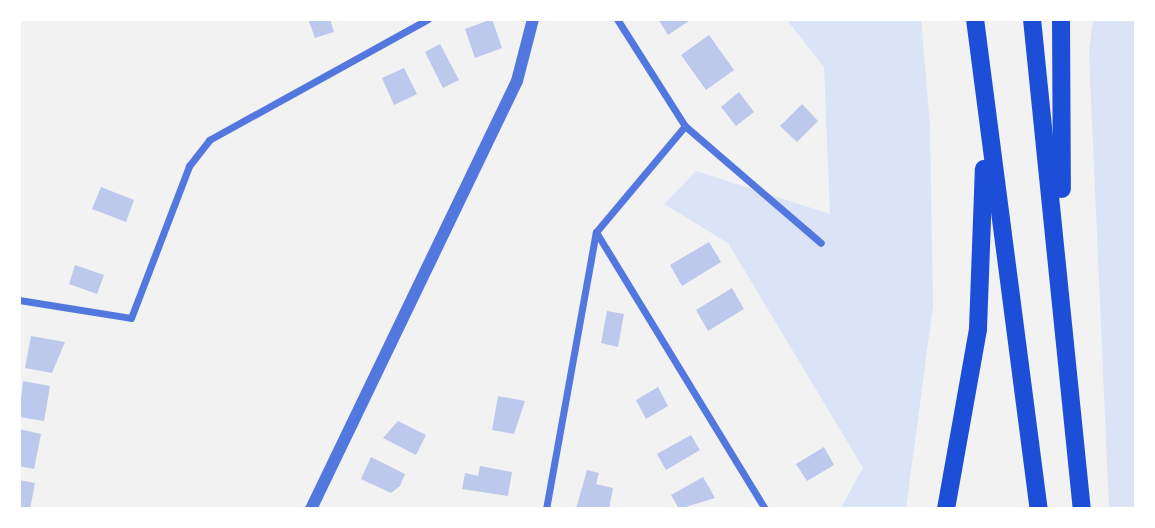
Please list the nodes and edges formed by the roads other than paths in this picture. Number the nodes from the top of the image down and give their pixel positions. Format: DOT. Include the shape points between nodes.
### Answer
graph roads {
  1 [pos="428,19"];
  2 [pos="533,19"];
  3 [pos="617,19"];
  4 [pos="975,19"];
  5 [pos="1032,19"];
  6 [pos="1062,19"];
  7 [pos="985,113"];
  8 [pos="685,126"];
  9 [pos="596,232"];
  10 [pos="821,243"];
  11 [pos="1063,294"];
  12 [pos="19,300"];
  13 [pos="311,509"];
  14 [pos="546,509"];
  15 [pos="765,509"];
  16 [pos="946,509"];
  17 [pos="1039,509"];
  18 [pos="1082,509"];
  1 -- 12 [label="street" via="209,140 189,166 131,318"];
  2 -- 13 [label="street" via="517,81"];
  3 -- 8 [label="street"];
  4 -- 7 [label="highway"];
  5 -- 11 [label="highway"];
  6 -- 11 [label="highway"];
  7 -- 16 [label="highway" via="978,329"];
  7 -- 17 [label="highway"];
  8 -- 9 [label="street"];
  8 -- 10 [label="street"];
  9 -- 14 [label="street"];
  9 -- 15 [label="street"];
  11 -- 18 [label="highway"];
}
